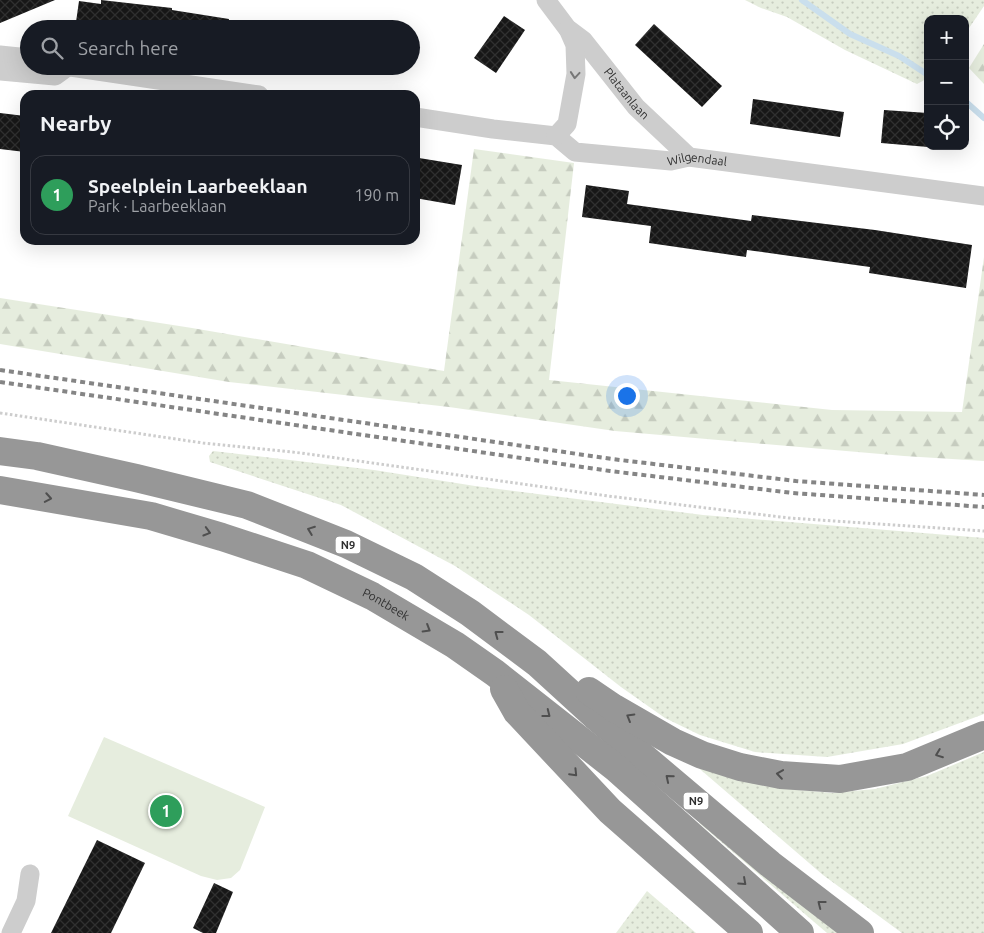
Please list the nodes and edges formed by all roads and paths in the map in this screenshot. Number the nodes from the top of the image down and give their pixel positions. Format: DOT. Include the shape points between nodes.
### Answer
graph roads {
  1 [pos="546,0"];
  2 [pos="567,28"];
  3 [pos="0,55"];
  4 [pos="20,57"];
  5 [pos="0,71"];
  6 [pos="20,73"];
  7 [pos="44,75"];
  8 [pos="56,75"];
  9 [pos="120,75"];
  10 [pos="224,90"];
  11 [pos="420,118"];
  12 [pos="556,136"];
  13 [pos="689,157"];
  14 [pos="984,196"];
  15 [pos="0,412"];
  16 [pos="0,451"];
  17 [pos="0,490"];
  18 [pos="984,531"];
  19 [pos="537,663"];
  20 [pos="495,673"];
  21 [pos="984,735"];
  22 [pos="30,874"];
  23 [pos="11,933"];
  24 [pos="749,933"];
  25 [pos="800,933"];
  26 [pos="860,933"];
  1 -- 2 [label="street, Plataanlaan"];
  2 -- 12 [label="street, Plataanlaan, one-way" via="575,45 576,74 566,124"];
  2 -- 13 [label="street, Plataanlaan" via="583,40 636,107"];
  3 -- 4 [label="street"];
  5 -- 6 [label="street"];
  7 -- 8 [label="street"];
  9 -- 10 [label="street"];
  11 -- 12 [label="street"];
  12 -- 13 [label="street, Wilgendaal" via="575,152 671,160"];
  13 -- 14 [label="street, Wilgendaal"];
  15 -- 18 [label="path" via="203,443 789,518"];
  19 -- 16 [label="highway, N9, one-way" via="470,613 414,577 346,544 247,505 55,460"];
  17 -- 20 [label="highway, Pontbeek / N9, one-way" via="151,516 307,565 372,596 455,645"];
  21 -- 19 [label="highway, one-way" via="907,767 840,779 781,775 740,767 688,749 614,708 573,680"];
  26 -- 19 [label="highway, N9, one-way" via="770,864"];
  20 -- 24 [label="highway, one-way" via="516,712 610,811"];
  20 -- 25 [label="highway, Pontbeek / N9, one-way" via="617,769"];
  22 -- 23 [label="street" via="26,901"];
}
